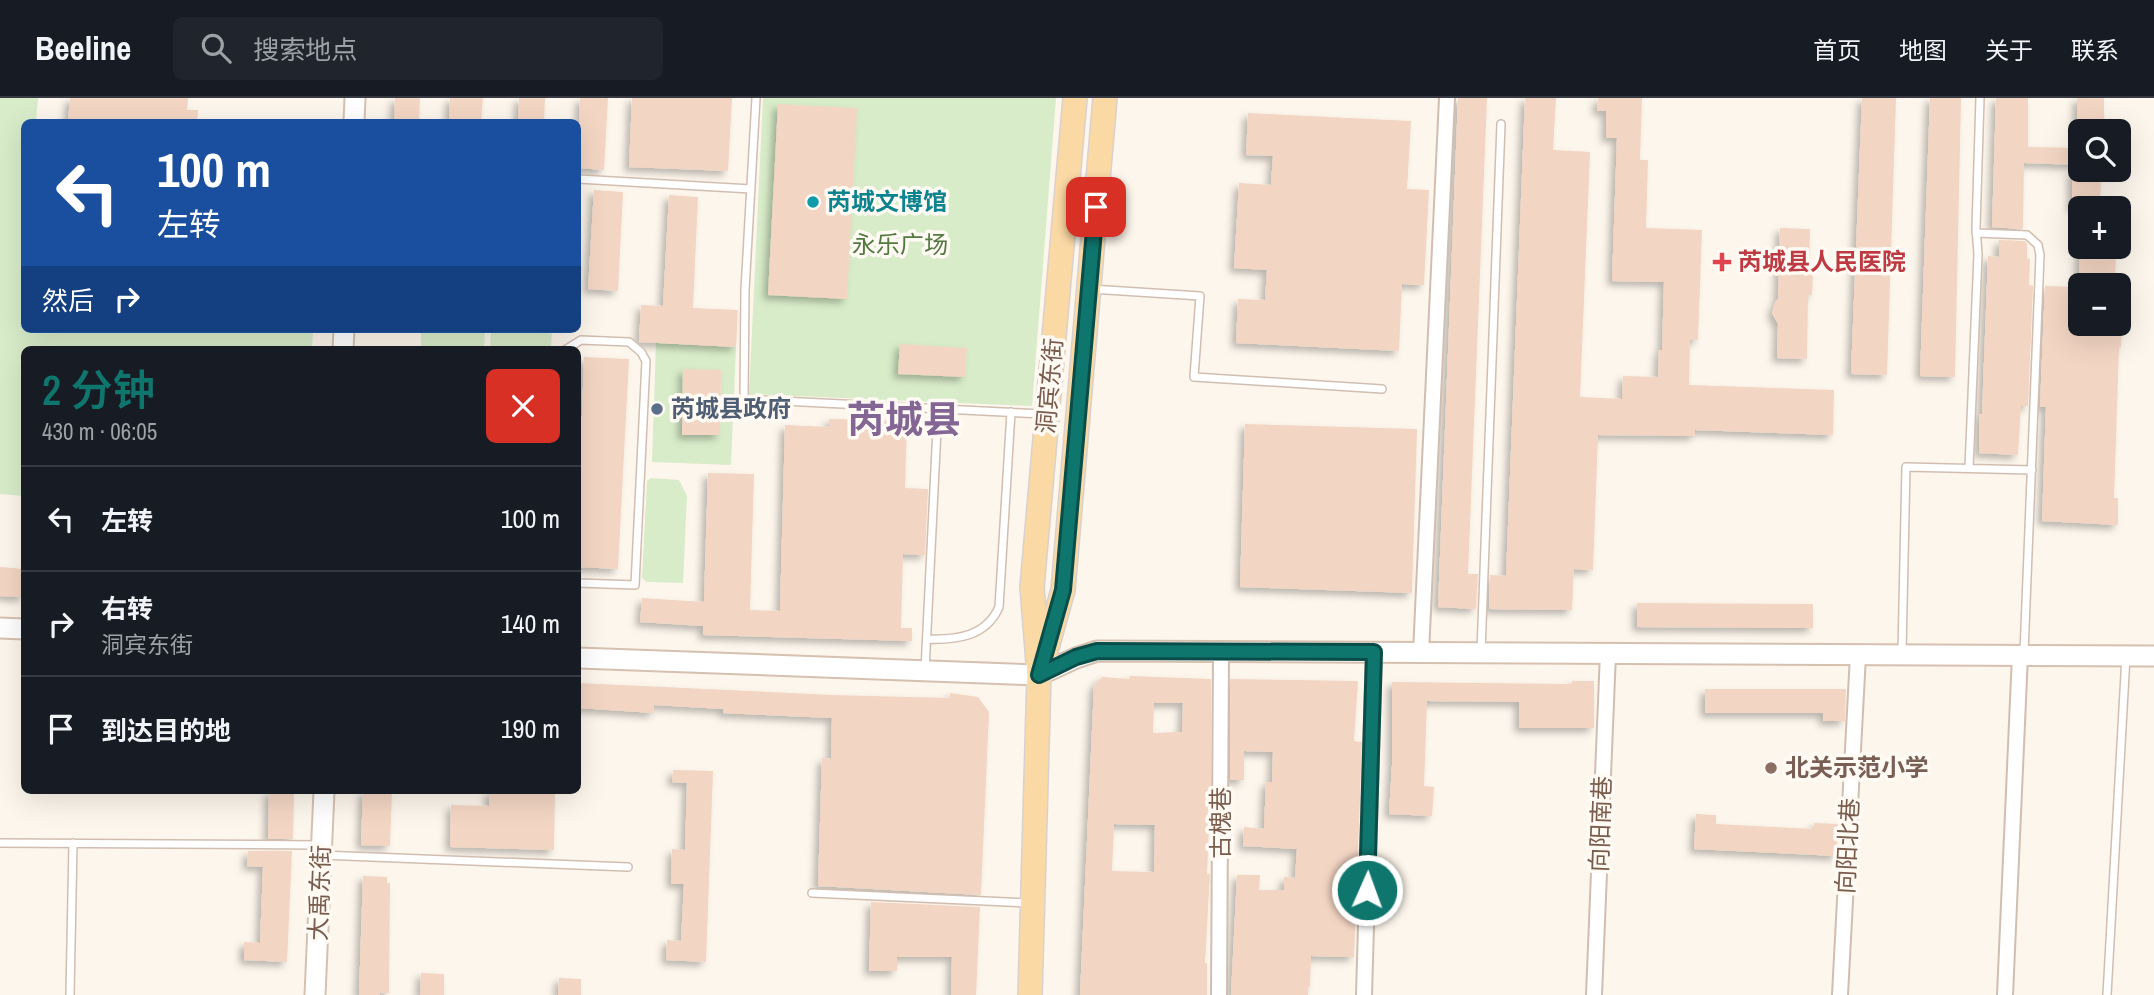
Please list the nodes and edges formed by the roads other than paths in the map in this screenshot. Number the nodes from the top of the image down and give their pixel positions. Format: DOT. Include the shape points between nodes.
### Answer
graph roads {
  1 [pos="355,98"];
  2 [pos="756,98"];
  3 [pos="1075,98"];
  4 [pos="1105,98"];
  5 [pos="1447,98"];
  6 [pos="1980,98"];
  7 [pos="354,119"];
  8 [pos="1501,124"];
  9 [pos="581,179"];
  10 [pos="751,189"];
  11 [pos="1976,233"];
  12 [pos="1089,289"];
  13 [pos="571,346"];
  14 [pos="1382,389"];
  15 [pos="938,409"];
  16 [pos="1011,412"];
  17 [pos="1048,414"];
  18 [pos="1969,468"];
  19 [pos="2032,470"];
  20 [pos="581,583"];
  21 [pos="0,628"];
  22 [pos="21,629"];
  23 [pos="927,639"];
  24 [pos="1222,652"];
  25 [pos="1374,652"];
  26 [pos="1421,653"];
  27 [pos="1481,653"];
  28 [pos="1608,653"];
  29 [pos="1858,654"];
  30 [pos="1902,655"];
  31 [pos="2022,655"];
  32 [pos="2126,656"];
  33 [pos="2154,656"];
  34 [pos="581,658"];
  35 [pos="925,671"];
  36 [pos="1039,675"];
  37 [pos="324,794"];
  38 [pos="0,843"];
  39 [pos="72,844"];
  40 [pos="321,850"];
  41 [pos="628,867"];
  42 [pos="812,893"];
  43 [pos="1032,903"];
  44 [pos="70,995"];
  45 [pos="316,995"];
  46 [pos="1030,995"];
  47 [pos="1219,995"];
  48 [pos="1364,995"];
  49 [pos="1594,995"];
  50 [pos="1840,995"];
  51 [pos="2005,995"];
  52 [pos="2107,995"];
  1 -- 7 [label="street"];
  2 -- 10 [label="lane"];
  3 -- 17 [label="main road, 洞宾东街"];
  4 -- 12 [label="main road, 洞宾东街"];
  5 -- 26 [label="street"];
  6 -- 11 [label="lane"];
  8 -- 27 [label="lane"];
  9 -- 10 [label="lane"];
  10 -- 15 [label="lane" via="744,399"];
  11 -- 18 [label="lane"];
  11 -- 19 [label="lane" via="2027,235 2038,245"];
  12 -- 14 [label="lane" via="1200,296 1194,377"];
  12 -- 36 [label="main road, 洞宾东街" via="1063,590"];
  13 -- 20 [label="lane" via="581,340 629,342 646,361 635,585"];
  15 -- 16 [label="lane"];
  15 -- 23 [label="lane"];
  16 -- 17 [label="lane"];
  16 -- 23 [label="lane" via="999,607 978,632"];
  17 -- 36 [label="main road, 洞宾东街" via="1032,587"];
  18 -- 19 [label="lane"];
  18 -- 30 [label="lane" via="1906,467"];
  19 -- 31 [label="lane"];
  21 -- 22 [label="street"];
  23 -- 35 [label="lane"];
  24 -- 25 [label="street"];
  24 -- 36 [label="street" via="1097,651"];
  24 -- 47 [label="street, 古槐巷"];
  25 -- 26 [label="street"];
  25 -- 48 [label="street"];
  26 -- 27 [label="street"];
  27 -- 28 [label="street"];
  28 -- 29 [label="street"];
  28 -- 49 [label="street, 向阳南巷"];
  29 -- 30 [label="street"];
  29 -- 50 [label="street, 向阳北巷"];
  30 -- 31 [label="street"];
  31 -- 32 [label="street"];
  31 -- 51 [label="street"];
  32 -- 33 [label="street"];
  32 -- 52 [label="lane"];
  34 -- 35 [label="street"];
  35 -- 36 [label="street"];
  36 -- 43 [label="main road, 洞宾东街"];
  37 -- 40 [label="street, 大禹东街"];
  38 -- 39 [label="lane"];
  39 -- 40 [label="lane"];
  39 -- 44 [label="lane"];
  40 -- 41 [label="lane"];
  40 -- 45 [label="street, 大禹东街"];
  42 -- 43 [label="lane"];
  43 -- 46 [label="main road, 洞宾东街"];
}
